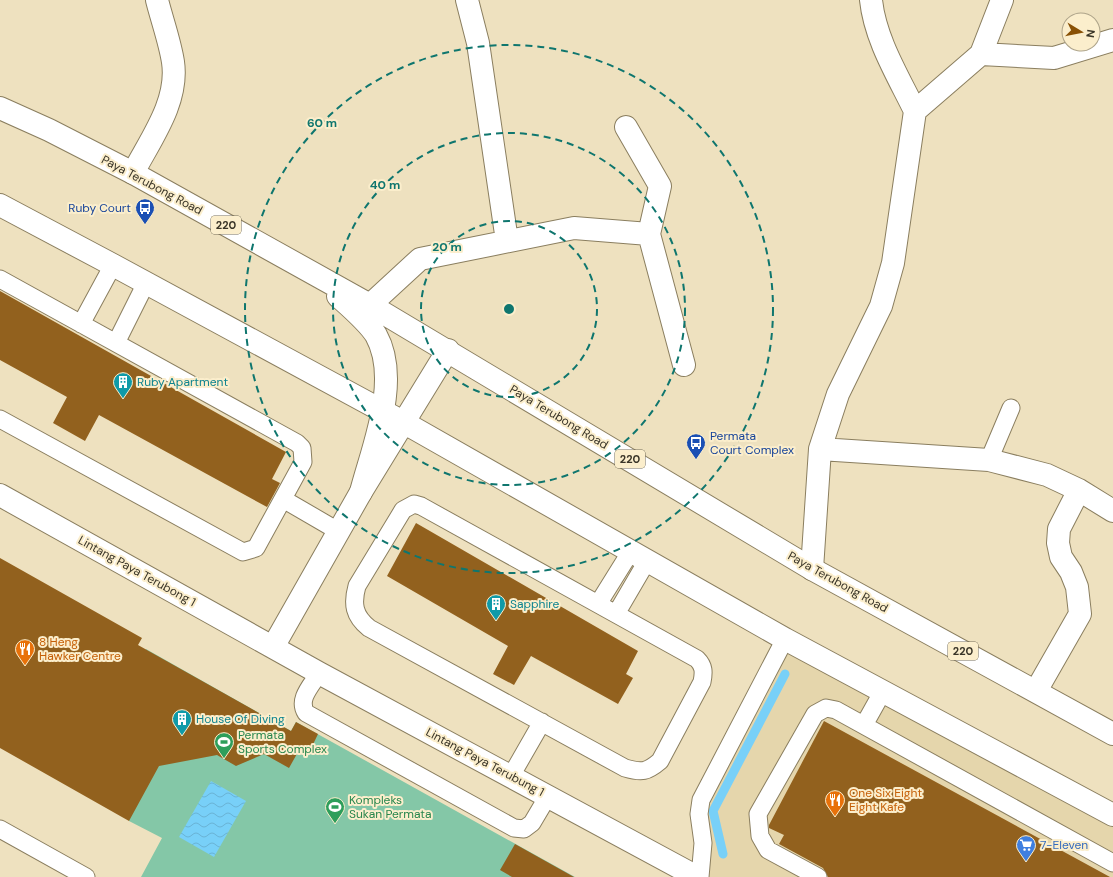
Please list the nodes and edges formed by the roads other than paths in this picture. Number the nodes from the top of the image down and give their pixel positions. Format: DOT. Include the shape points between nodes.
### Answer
graph roads {
  1 [pos="157,0"];
  2 [pos="467,0"];
  3 [pos="871,0"];
  4 [pos="1002,0"];
  5 [pos="1113,40"];
  6 [pos="981,54"];
  7 [pos="0,108"];
  8 [pos="915,111"];
  9 [pos="626,127"];
  10 [pos="133,173"];
  11 [pos="0,205"];
  12 [pos="649,234"];
  13 [pos="507,241"];
  14 [pos="113,265"];
  15 [pos="315,274"];
  16 [pos="0,279"];
  17 [pos="146,283"];
  18 [pos="370,306"];
  19 [pos="81,324"];
  20 [pos="116,343"];
  21 [pos="448,350"];
  22 [pos="684,365"];
  23 [pos="1011,408"];
  24 [pos="383,412"];
  25 [pos="0,418"];
  26 [pos="403,422"];
  27 [pos="820,449"];
  28 [pos="989,460"];
  29 [pos="1079,490"];
  30 [pos="361,492"];
  31 [pos="0,495"];
  32 [pos="283,499"];
  33 [pos="1113,511"];
  34 [pos="338,531"];
  35 [pos="639,556"];
  36 [pos="812,569"];
  37 [pos="598,604"];
  38 [pos="616,614"];
  39 [pos="785,639"];
  40 [pos="273,647"];
  41 [pos="318,673"];
  42 [pos="1036,691"];
  43 [pos="883,692"];
  44 [pos="542,722"];
  45 [pos="864,725"];
  46 [pos="1113,734"];
  47 [pos="511,776"];
  48 [pos="548,796"];
  49 [pos="1113,816"];
  50 [pos="0,829"];
  51 [pos="1113,864"];
  52 [pos="86,877"];
  53 [pos="697,877"];
  54 [pos="700,877"];
  55 [pos="818,877"];
  1 -- 10 [label="street" via="173,63 174,82 169,104"];
  2 -- 13 [label="street" via="478,43"];
  3 -- 8 [label="street" via="873,16 883,42"];
  4 -- 6 [label="street"];
  5 -- 6 [label="street" via="1054,58"];
  6 -- 8 [label="street"];
  7 -- 10 [label="street, Paya Terubong Road / 220"];
  8 -- 27 [label="street" via="893,263 883,299 838,394"];
  9 -- 12 [label="street" via="660,186"];
  10 -- 15 [label="street, Paya Terubong Road / 220"];
  11 -- 14 [label="street"];
  12 -- 13 [label="street" via="574,228"];
  12 -- 22 [label="street"];
  13 -- 18 [label="street" via="420,259"];
  14 -- 17 [label="street"];
  14 -- 19 [label="lane"];
  15 -- 18 [label="street, Paya Terubong Road / 220"];
  15 -- 24 [label="street" via="375,334 386,368"];
  16 -- 19 [label="lane"];
  17 -- 20 [label="lane"];
  17 -- 24 [label="street"];
  18 -- 21 [label="street, Paya Terubong Road / 220"];
  19 -- 20 [label="lane"];
  20 -- 32 [label="lane" via="297,443 302,448 303,462"];
  21 -- 26 [label="street"];
  21 -- 36 [label="street, Paya Terubong Road / 220"];
  23 -- 28 [label="lane"];
  24 -- 26 [label="street"];
  24 -- 30 [label="street"];
  25 -- 32 [label="lane" via="243,552 256,548"];
  26 -- 30 [label="street"];
  26 -- 35 [label="street"];
  27 -- 28 [label="street"];
  27 -- 36 [label="street"];
  28 -- 29 [label="street" via="1047,475"];
  29 -- 33 [label="street"];
  29 -- 42 [label="street" via="1059,529 1058,543 1061,558 1077,587 1080,614"];
  30 -- 34 [label="street"];
  31 -- 40 [label="street, Lintang Paya Terubong 1"];
  32 -- 34 [label="lane"];
  34 -- 40 [label="street"];
  35 -- 37 [label="lane"];
  35 -- 38 [label="lane"];
  35 -- 39 [label="street"];
  36 -- 42 [label="street, Paya Terubong Road / 220"];
  37 -- 38 [label="lane"];
  37 -- 44 [label="lane" via="414,504 403,510 357,586 354,609 368,628"];
  38 -- 44 [label="lane" via="703,664 702,682 660,761 649,770 638,772 625,768"];
  39 -- 43 [label="street"];
  39 -- 54 [label="lane" via="701,800 699,814 703,843"];
  40 -- 41 [label="street, Lintang Paya Terubung 1"];
  41 -- 47 [label="street, Lintang Paya Terubung 1"];
  41 -- 48 [label="lane" via="302,701 302,708 306,713 514,828 524,829 532,823"];
  42 -- 46 [label="street, Paya Terubong Road / 220"];
  43 -- 45 [label="lane"];
  43 -- 49 [label="street"];
  44 -- 47 [label="lane"];
  45 -- 51 [label="lane"];
  45 -- 55 [label="lane" via="836,710 826,708 815,714 758,814 760,836 768,850"];
  47 -- 48 [label="street, Lintang Paya Terubung 1"];
  48 -- 53 [label="street, Lintang Paya Terubung 1"];
  50 -- 52 [label="lane"];
}
